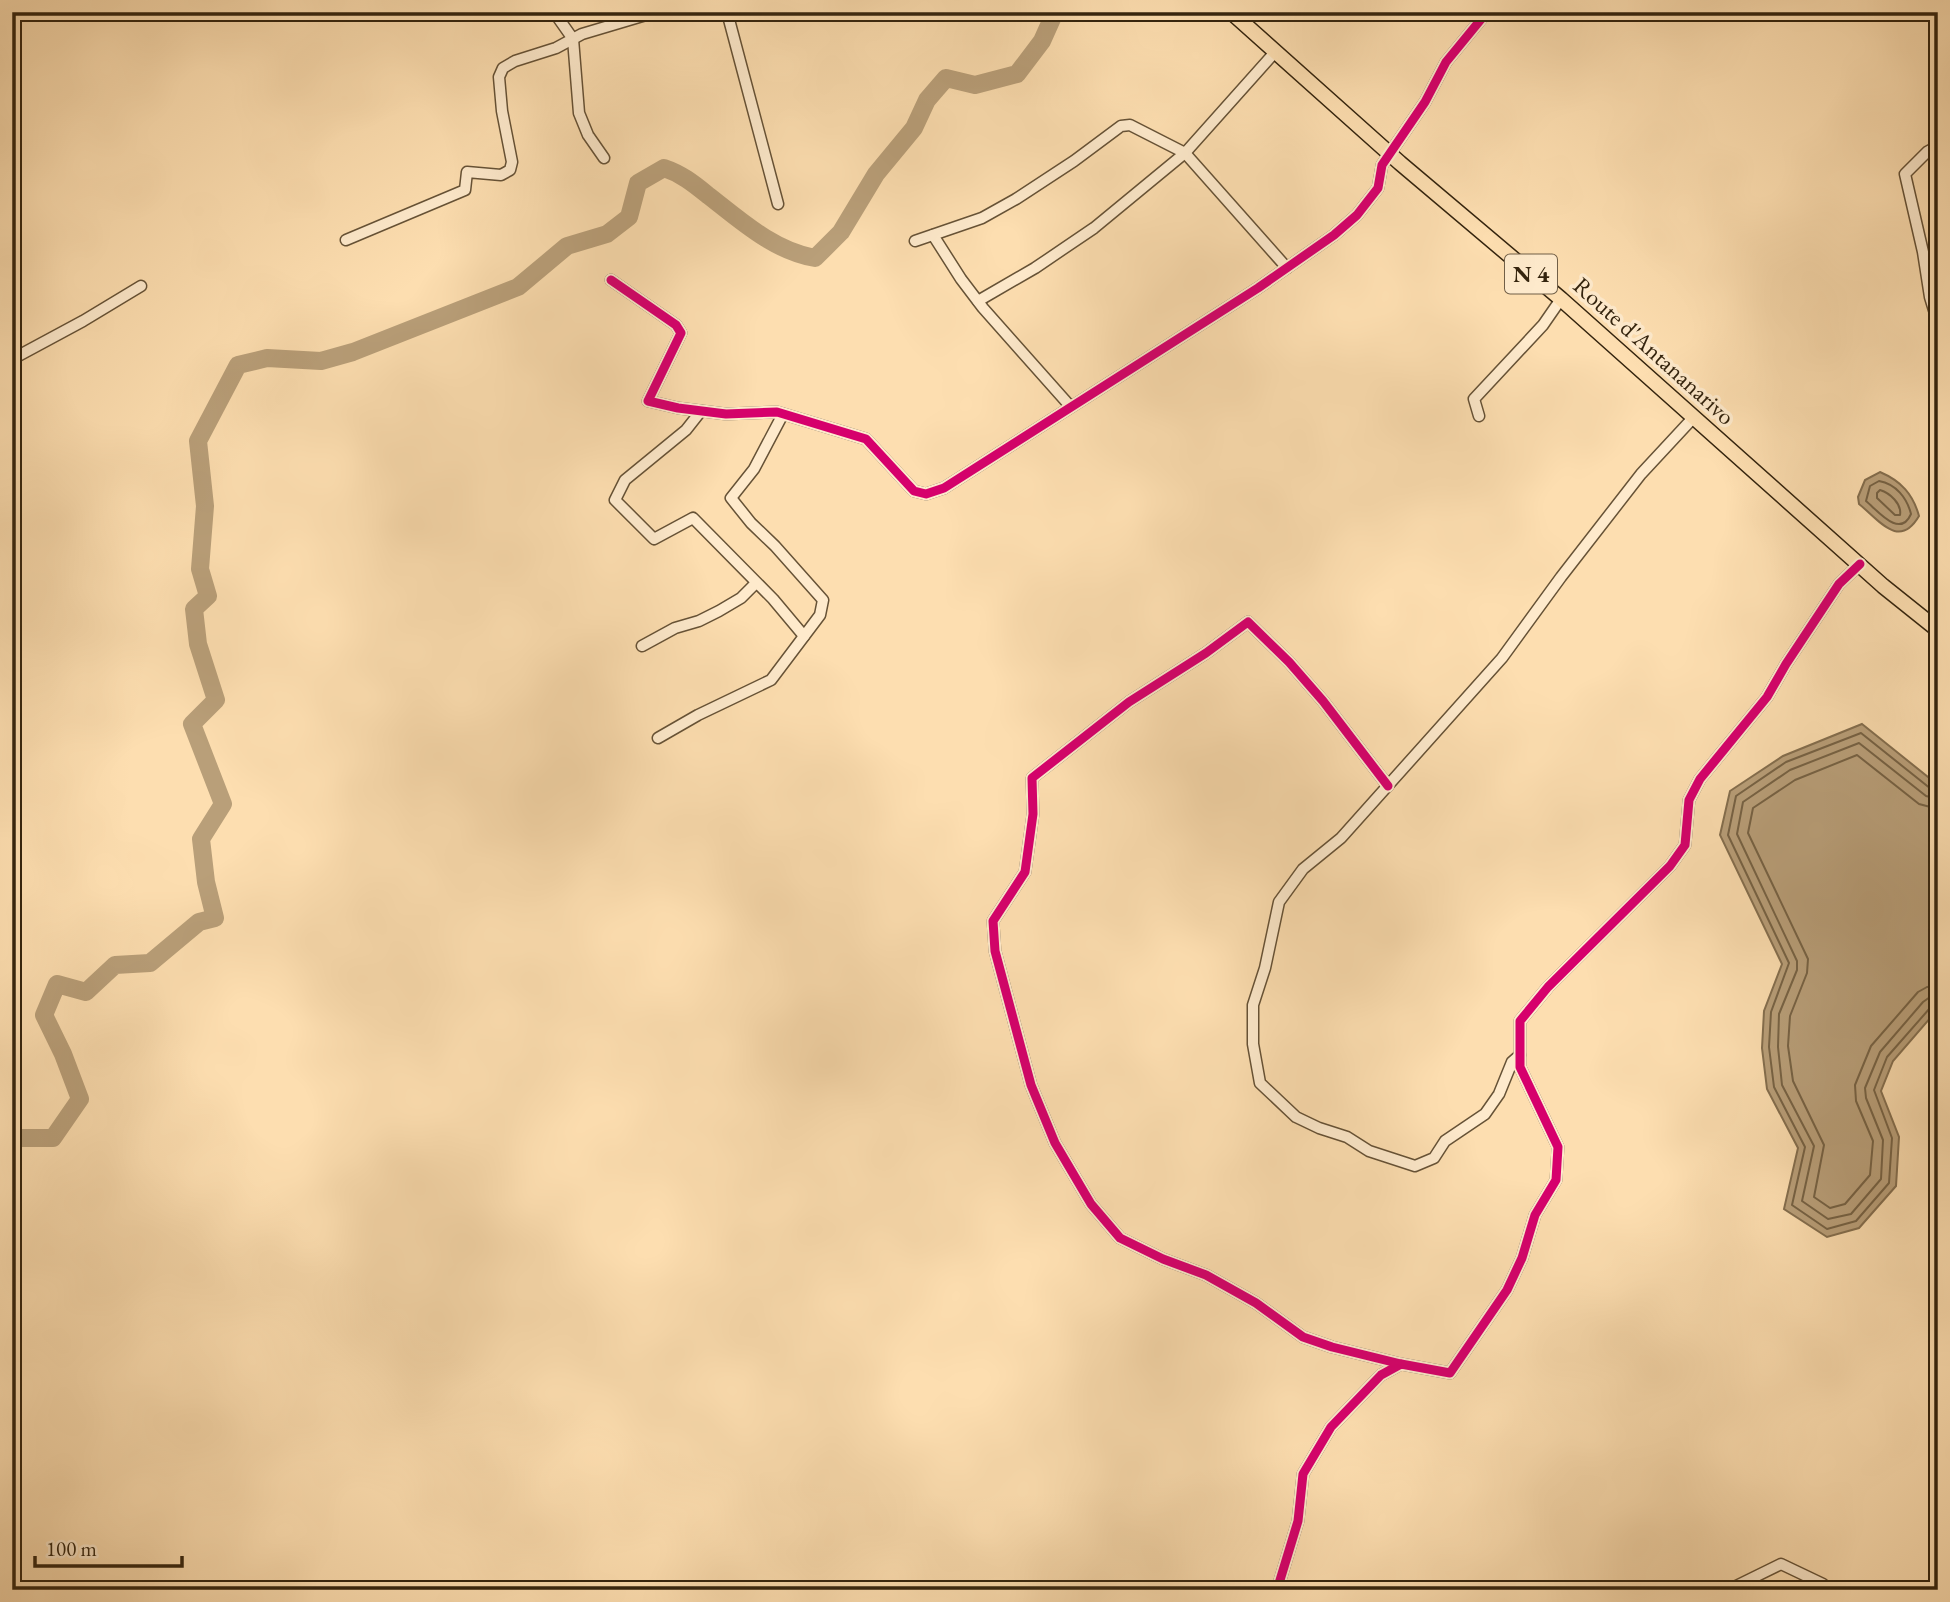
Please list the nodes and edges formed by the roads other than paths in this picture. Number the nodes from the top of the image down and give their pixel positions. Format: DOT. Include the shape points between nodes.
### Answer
graph roads {
  1 [pos="554,12"];
  2 [pos="656,12"];
  3 [pos="727,12"];
  4 [pos="1231,12"];
  5 [pos="1488,12"];
  6 [pos="573,39"];
  7 [pos="1276,51"];
  8 [pos="1938,146"];
  9 [pos="1185,153"];
  10 [pos="1389,153"];
  11 [pos="604,158"];
  12 [pos="778,204"];
  13 [pos="933,235"];
  14 [pos="346,240"];
  15 [pos="915,241"];
  16 [pos="1286,268"];
  17 [pos="611,280"];
  18 [pos="141,286"];
  19 [pos="1561,299"];
  20 [pos="978,301"];
  21 [pos="1938,323"];
  22 [pos="12,355"];
  23 [pos="1070,406"];
  24 [pos="701,411"];
  25 [pos="783,414"];
  26 [pos="1479,416"];
  27 [pos="1693,418"];
  28 [pos="1860,564"];
  29 [pos="756,583"];
  30 [pos="1938,630"];
  31 [pos="804,636"];
  32 [pos="642,646"];
  33 [pos="658,738"];
  34 [pos="1388,786"];
  35 [pos="1520,1055"];
  36 [pos="1401,1364"];
  37 [pos="1277,1590"];
  38 [pos="1728,1590"];
  39 [pos="1827,1590"];
  1 -- 6 [label="street"];
  2 -- 6 [label="street"];
  3 -- 12 [label="street"];
  4 -- 7 [label="main road, Route d'Antananarivo / N 4"];
  5 -- 10 [label="street" via="1446,62 1426,102"];
  6 -- 11 [label="street" via="579,113"];
  6 -- 14 [label="street" via="503,68 499,77 510,170 501,175 467,172 465,190"];
  7 -- 9 [label="street"];
  7 -- 10 [label="main road, Route d'Antananarivo / N 4"];
  8 -- 21 [label="street" via="1905,174"];
  9 -- 13 [label="street" via="1130,125 1121,126 1016,199 982,218"];
  9 -- 16 [label="street"];
  9 -- 20 [label="street" via="1094,228"];
  10 -- 16 [label="street" via="1378,188 1357,215"];
  10 -- 19 [label="main road, Route d'Antananarivo / N 4"];
  13 -- 15 [label="street"];
  13 -- 20 [label="street"];
  16 -- 23 [label="street"];
  17 -- 24 [label="street" via="681,333 648,401"];
  18 -- 22 [label="street" via="18,356"];
  19 -- 26 [label="street" via="1474,399"];
  19 -- 27 [label="main road, Route d'Antananarivo / N 4"];
  20 -- 23 [label="street"];
  23 -- 25 [label="street" via="944,488 926,494 914,491 866,439"];
  24 -- 25 [label="street"];
  24 -- 29 [label="street" via="686,430 625,480 615,500 654,539 693,518"];
  25 -- 31 [label="street" via="754,469 731,498 823,600 820,615"];
  27 -- 28 [label="main road, Route d'Antananarivo / N 4"];
  27 -- 34 [label="street" via="1641,474 1502,658"];
  28 -- 30 [label="main road, N 4"];
  28 -- 35 [label="street" via="1839,584 1767,697 1700,779 1689,800 1685,845 1670,866 1548,987 1520,1021"];
  29 -- 31 [label="street"];
  29 -- 32 [label="street" via="719,611"];
  31 -- 33 [label="street" via="771,680"];
  34 -- 35 [label="street" via="1341,838 1303,869 1279,902 1253,1005 1260,1083 1296,1117 1369,1151 1415,1166 1434,1158 1445,1141 1485,1114"];
  34 -- 36 [label="street" via="1323,701 1248,622 1129,702 1032,778 1025,872 993,921 995,951 1031,1085 1055,1143 1091,1204 1120,1238 1206,1275 1303,1337"];
  35 -- 36 [label="street" via="1520,1067 1558,1147 1556,1180 1535,1215 1507,1290 1450,1373"];
  36 -- 37 [label="street" via="1381,1375 1355,1400 1331,1427 1303,1474 1298,1521"];
  38 -- 39 [label="street" via="1781,1564"];
}
